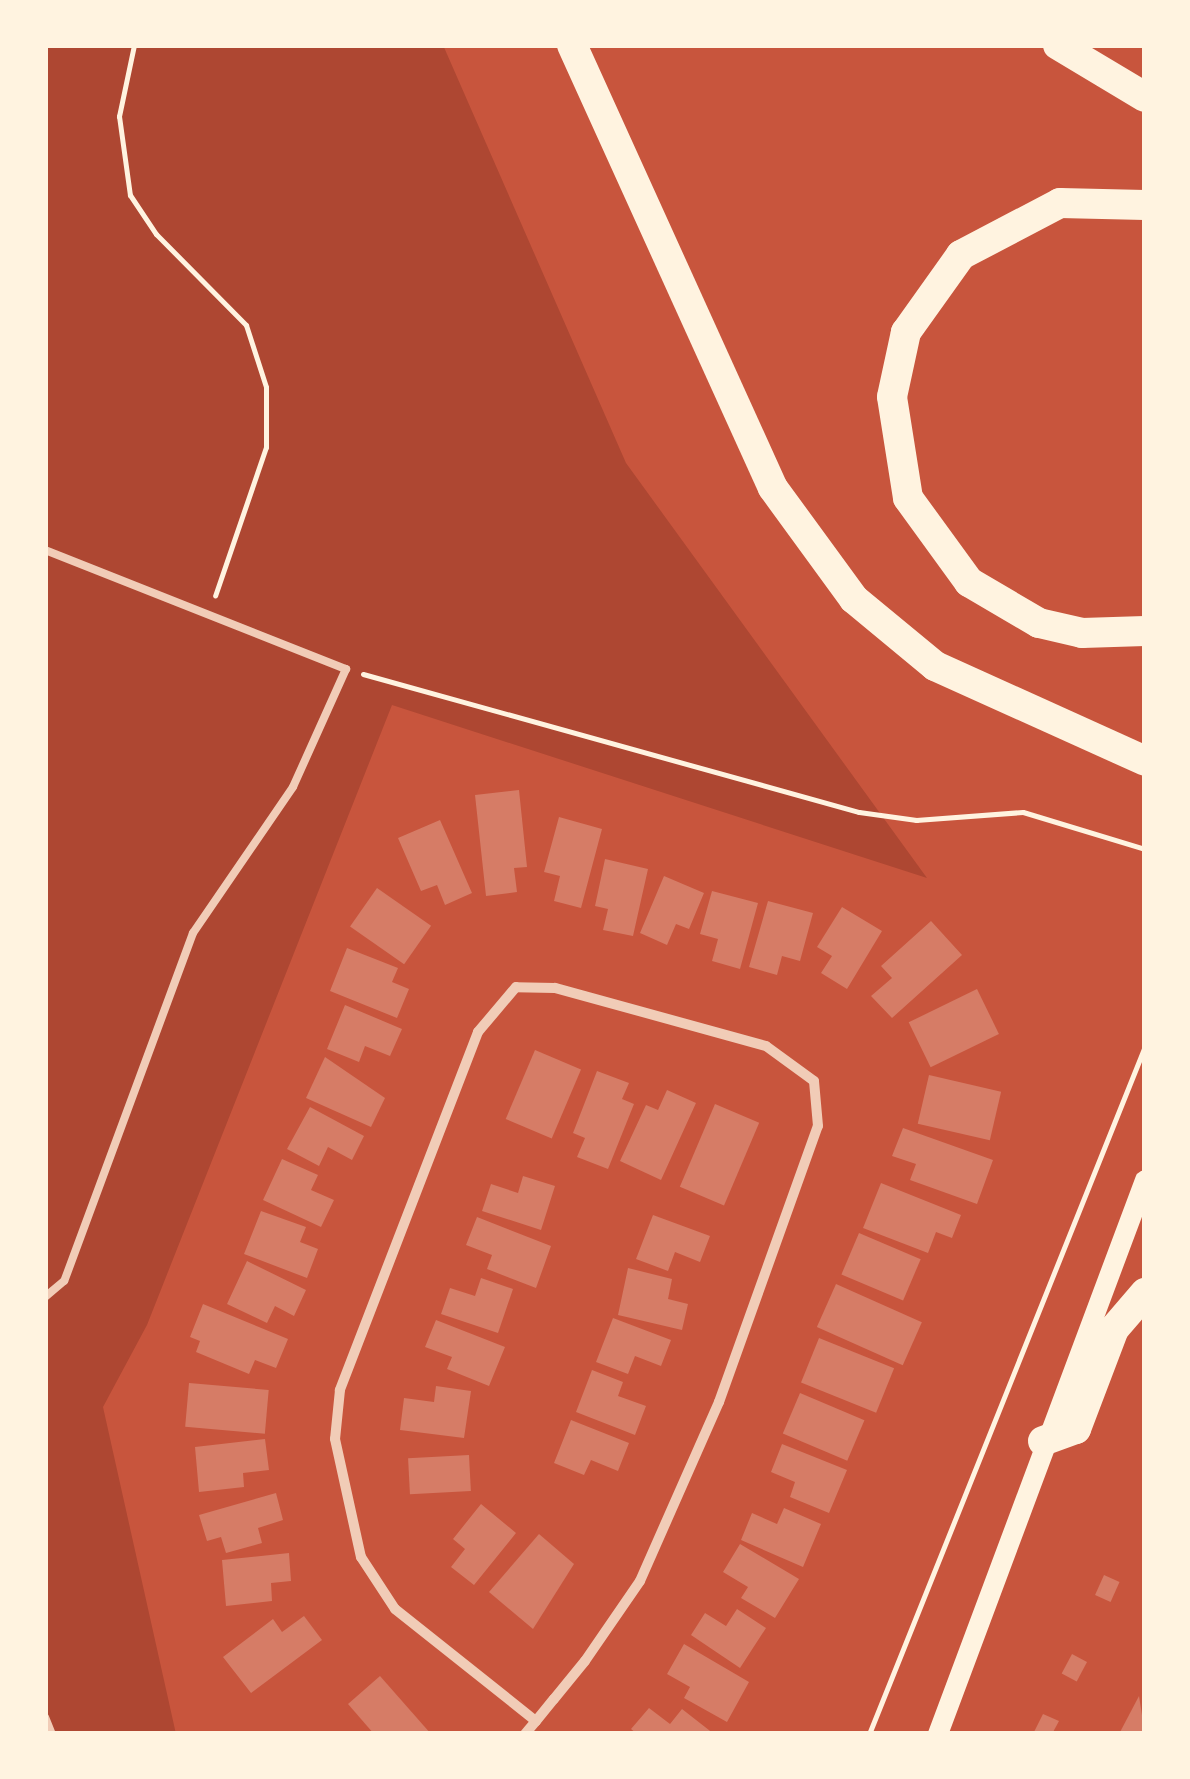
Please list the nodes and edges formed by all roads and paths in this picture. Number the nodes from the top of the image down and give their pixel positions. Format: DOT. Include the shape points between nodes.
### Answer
graph roads {
  1 [pos="134,45"];
  2 [pos="572,45"];
  3 [pos="1058,45"];
  4 [pos="1145,96"];
  5 [pos="1145,205"];
  6 [pos="45,550"];
  7 [pos="207,617"];
  8 [pos="1145,631"];
  9 [pos="346,669"];
  10 [pos="1145,761"];
  11 [pos="1145,849"];
  12 [pos="1145,1046"];
  13 [pos="1145,1180"];
  14 [pos="1145,1292"];
  15 [pos="45,1296"];
  16 [pos="1042,1441"];
  17 [pos="45,1717"];
  18 [pos="536,1721"];
  19 [pos="52,1734"];
  20 [pos="525,1734"];
  21 [pos="869,1734"];
  22 [pos="938,1734"];
  1 -- 7 [label="path" via="119,116 130,195 156,234 246,325 266,387 266,447"];
  2 -- 10 [label="highway" via="773,488 854,599 935,666"];
  3 -- 4 [label="highway"];
  5 -- 8 [label="highway" via="1060,203 961,255 906,332 892,397 908,498 968,582 1040,623 1082,633"];
  6 -- 7 [label="lane"];
  7 -- 9 [label="lane"];
  9 -- 11 [label="path" via="859,812 916,820 1023,812"];
  9 -- 15 [label="lane" via="294,787 193,933 64,1281"];
  12 -- 21 [label="path"];
  13 -- 16 [label="main road"];
  14 -- 16 [label="highway" via="1114,1329 1076,1429"];
  16 -- 22 [label="main road"];
  17 -- 19 [label="lane"];
  18 -- 18 [label="street" via="640,1582 719,1402 818,1126 814,1080 766,1046 555,988 516,986 478,1032 340,1390 335,1439 362,1557 395,1610"];
  18 -- 20 [label="street"];
}
